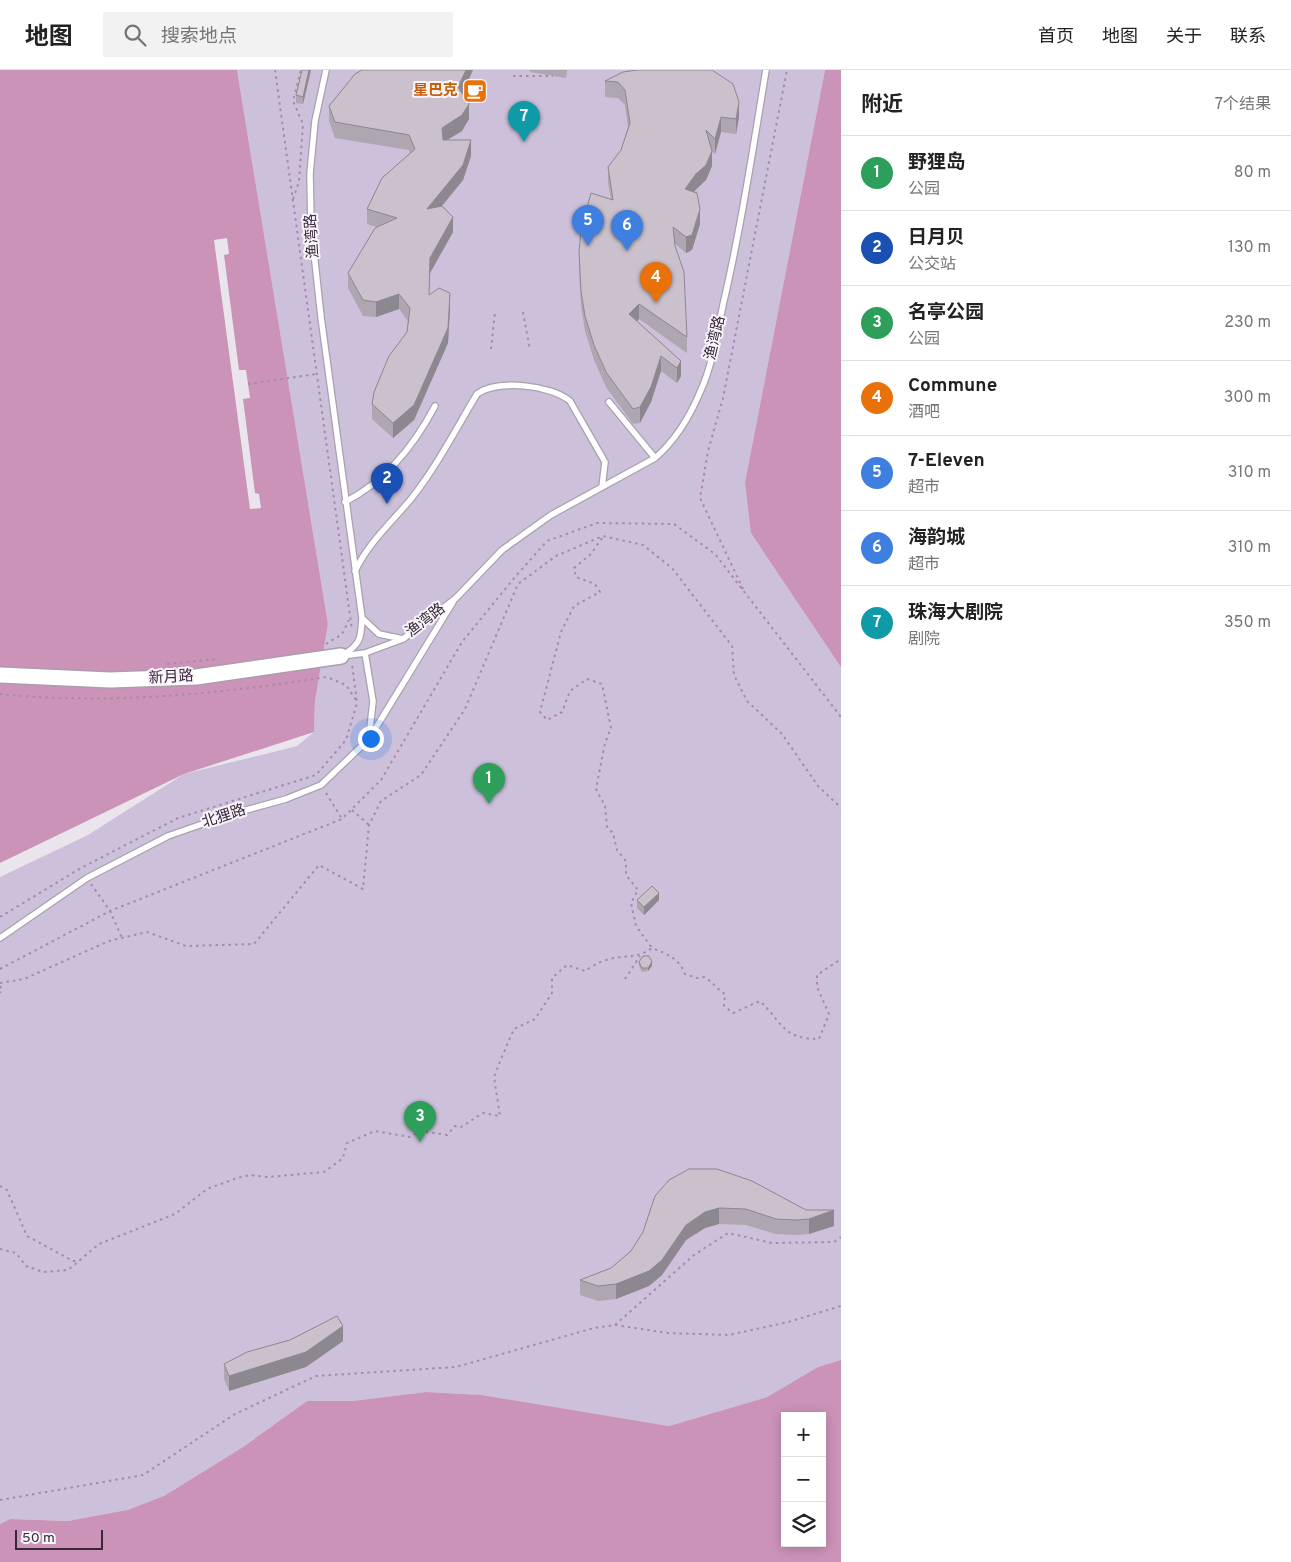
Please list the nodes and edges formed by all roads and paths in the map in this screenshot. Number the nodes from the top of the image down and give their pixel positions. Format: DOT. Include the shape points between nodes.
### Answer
graph roads {
  1 [pos="275,70"];
  2 [pos="301,70"];
  3 [pos="326,70"];
  4 [pos="766,70"];
  5 [pos="787,70"];
  6 [pos="513,76"];
  7 [pos="553,76"];
  8 [pos="293,200"];
  9 [pos="495,312"];
  10 [pos="524,312"];
  11 [pos="491,349"];
  12 [pos="530,350"];
  13 [pos="316,374"];
  14 [pos="248,384"];
  15 [pos="609,402"];
  16 [pos="435,406"];
  17 [pos="654,458"];
  18 [pos="602,487"];
  19 [pos="346,502"];
  20 [pos="603,536"];
  21 [pos="355,571"];
  22 [pos="744,593"];
  23 [pos="456,598"];
  24 [pos="362,618"];
  25 [pos="349,620"];
  26 [pos="403,639"];
  27 [pos="321,646"];
  28 [pos="356,646"];
  29 [pos="365,653"];
  30 [pos="346,655"];
  31 [pos="225,658"];
  32 [pos="164,664"];
  33 [pos="0,675"];
  34 [pos="0,694"];
  35 [pos="357,703"];
  36 [pos="841,717"];
  37 [pos="368,739"];
  38 [pos="316,775"];
  39 [pos="321,785"];
  40 [pos="841,808"];
  41 [pos="351,810"];
  42 [pos="342,818"];
  43 [pos="369,825"];
  44 [pos="80,868"];
  45 [pos="87,878"];
  46 [pos="110,911"];
  47 [pos="0,916"];
  48 [pos="0,938"];
  49 [pos="122,938"];
  50 [pos="652,948"];
  51 [pos="640,956"];
  52 [pos="841,959"];
  53 [pos="0,969"];
  54 [pos="625,979"];
  55 [pos="0,985"];
  56 [pos="0,993"];
  57 [pos="0,1186"];
  58 [pos="841,1237"];
  59 [pos="0,1249"];
  60 [pos="80,1260"];
  61 [pos="841,1306"];
  62 [pos="615,1325"];
  63 [pos="0,1500"];
  1 -- 8 [label="path"];
  2 -- 8 [label="path" via="293,101 303,124 299,182"];
  3 -- 19 [label="lane, 渔湾路" via="315,121 310,174 311,225"];
  4 -- 17 [label="lane, 渔湾路" via="730,277 708,370 682,426"];
  5 -- 22 [label="path" via="723,398 708,451 700,498"];
  6 -- 7 [label="path"];
  8 -- 13 [label="path"];
  9 -- 11 [label="path"];
  10 -- 12 [label="path"];
  13 -- 14 [label="path"];
  13 -- 25 [label="path"];
  15 -- 17 [label="lane"];
  16 -- 19 [label="lane" via="416,439 384,477 366,492"];
  17 -- 18 [label="lane, 渔湾路"];
  18 -- 21 [label="lane" via="606,462 570,401 562,395 538,388 497,385 484,389 477,394 429,474 365,551"];
  18 -- 23 [label="lane, 渔湾路" via="551,515 502,550"];
  19 -- 21 [label="lane, 渔湾路"];
  20 -- 40 [label="path" via="642,546 672,568 732,646 734,675 747,701 782,734 818,786"];
  20 -- 43 [label="path" via="556,556 518,584 465,709 421,775 381,801"];
  20 -- 50 [label="path" via="591,554 574,568 576,577 594,584 600,592 574,606 561,632 540,712 548,720 562,712 570,691 587,680 602,684 611,728 596,789 605,806 607,827 626,861 626,875 638,890 631,903 636,926"];
  21 -- 24 [label="lane, 渔湾路"];
  22 -- 36 [label="path"];
  22 -- 41 [label="path" via="715,554 674,524 597,523 547,541 462,642 381,780"];
  23 -- 26 [label="lane, 渔湾路"];
  23 -- 37 [label="lane, 北狸路"];
  24 -- 26 [label="lane" via="379,634"];
  24 -- 28 [label="lane, 渔湾路"];
  25 -- 27 [label="path" via="342,634"];
  25 -- 28 [label="path"];
  26 -- 29 [label="lane, 渔湾路"];
  28 -- 30 [label="lane"];
  29 -- 30 [label="lane, 渔湾路"];
  29 -- 37 [label="lane" via="373,701"];
  30 -- 33 [label="street, 新月路" via="196,677 110,680"];
  30 -- 35 [label="path"];
  31 -- 32 [label="path"];
  34 -- 35 [label="path" via="86,699 166,697 327,677 346,685"];
  35 -- 38 [label="path" via="346,740"];
  37 -- 39 [label="lane, 北狸路"];
  38 -- 39 [label="path"];
  38 -- 44 [label="path" via="178,818"];
  39 -- 42 [label="path"];
  39 -- 45 [label="lane, 北狸路" via="168,836"];
  41 -- 42 [label="path"];
  41 -- 43 [label="path"];
  42 -- 46 [label="path"];
  43 -- 49 [label="path" via="363,888 319,865 254,944 186,946 147,932"];
  44 -- 45 [label="path"];
  44 -- 47 [label="path"];
  45 -- 46 [label="path"];
  45 -- 48 [label="lane, 北狸路"];
  46 -- 49 [label="path"];
  46 -- 53 [label="path"];
  49 -- 55 [label="path" via="24,979"];
  50 -- 51 [label="path"];
  50 -- 52 [label="path" via="670,955 681,964 685,974 704,977 714,983 725,994 724,1006 734,1013 760,1001 776,1015 784,1029 802,1039 819,1039 829,1014 818,988 817,975"];
  51 -- 54 [label="path"];
  51 -- 60 [label="path" via="604,960 585,971 567,966 552,978 552,993 535,1019 514,1029 494,1077 500,1116 483,1113 461,1127 455,1126 447,1135 420,1131 410,1137 375,1131 347,1144 343,1158 324,1172 237,1178 207,1189 175,1214 100,1244"];
  55 -- 56 [label="path"];
  57 -- 60 [label="path" via="7,1190 27,1236 73,1261"];
  58 -- 62 [label="path" via="834,1242 772,1243 728,1232 694,1255"];
  59 -- 60 [label="path" via="16,1253 26,1266 43,1272 68,1270"];
  61 -- 62 [label="path" via="729,1335 668,1333"];
  62 -- 63 [label="path" via="456,1367 316,1376 235,1414 143,1475"];
}
